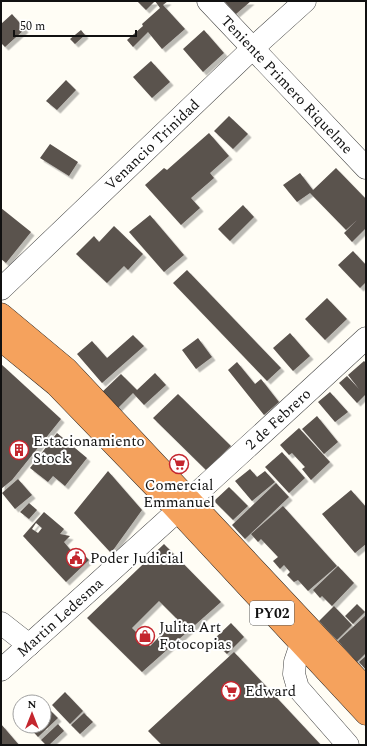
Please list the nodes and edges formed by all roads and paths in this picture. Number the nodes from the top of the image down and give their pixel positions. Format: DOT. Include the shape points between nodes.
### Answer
graph roads {
  1 [pos="208,1"];
  2 [pos="305,1"];
  3 [pos="252,48"];
  4 [pos="366,168"];
  5 [pos="1,289"];
  6 [pos="1,314"];
  7 [pos="366,338"];
  8 [pos="1,340"];
  9 [pos="184,506"];
  10 [pos="1,623"];
  11 [pos="301,644"];
  12 [pos="29,645"];
  13 [pos="1,670"];
  14 [pos="366,688"];
  15 [pos="366,714"];
  16 [pos="348,745"];
  1 -- 3 [label="street, Teniente Primero Riquelme"];
  2 -- 3 [label="street, Venancio Trinidad"];
  3 -- 4 [label="street, Teniente Primero Riquelme"];
  3 -- 5 [label="street, Venancio Trinidad"];
  6 -- 9 [label="highway, PY02" via="67,369"];
  7 -- 9 [label="street, 2 de Febrero"];
  8 -- 9 [label="highway, PY02" via="56,385"];
  9 -- 11 [label="highway, PY02"];
  9 -- 12 [label="street, Martin Ledesma"];
  9 -- 14 [label="highway, PY02"];
  10 -- 12 [label="street"];
  11 -- 15 [label="highway, PY02"];
  11 -- 16 [label="street" via="294,674 298,688"];
  12 -- 13 [label="street, Martin Ledesma"];
}
